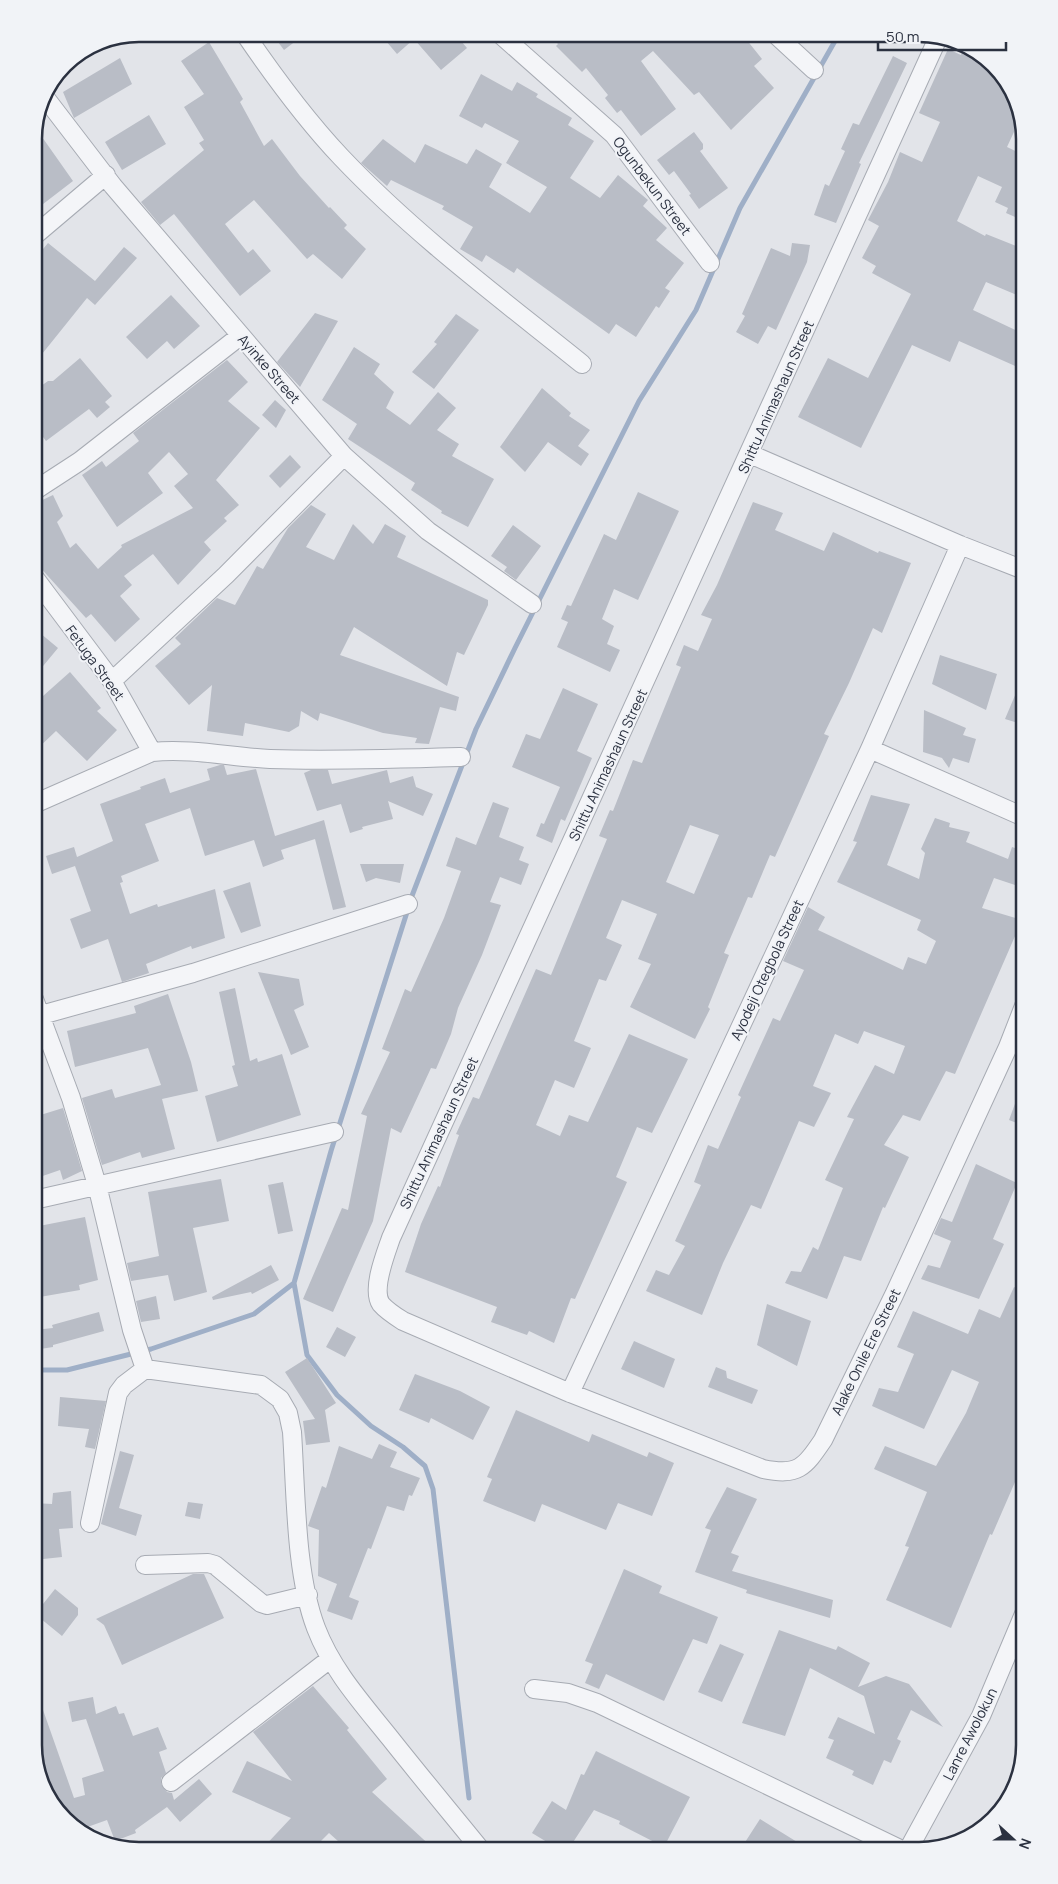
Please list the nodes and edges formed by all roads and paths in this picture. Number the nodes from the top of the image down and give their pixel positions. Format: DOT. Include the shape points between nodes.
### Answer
graph roads {
  1 [pos="251,42"];
  2 [pos="510,42"];
  3 [pos="785,43"];
  4 [pos="935,44"];
  5 [pos="814,70"];
  6 [pos="50,103"];
  7 [pos="106,175"];
  8 [pos="43,228"];
  9 [pos="710,263"];
  10 [pos="240,336"];
  11 [pos="582,364"];
  12 [pos="750,454"];
  13 [pos="344,456"];
  14 [pos="43,485"];
  15 [pos="960,545"];
  16 [pos="1016,567"];
  17 [pos="43,589"];
  18 [pos="532,604"];
  19 [pos="112,681"];
  20 [pos="870,749"];
  21 [pos="152,752"];
  22 [pos="461,757"];
  23 [pos="43,800"];
  24 [pos="1016,813"];
  25 [pos="408,904"];
  26 [pos="42,1015"];
  27 [pos="1016,1026"];
  28 [pos="42,1030"];
  29 [pos="334,1132"];
  30 [pos="97,1185"];
  31 [pos="42,1198"];
  32 [pos="143,1362"];
  33 [pos="570,1393"];
  34 [pos="90,1524"];
  35 [pos="145,1565"];
  36 [pos="308,1595"];
  37 [pos="1016,1642"];
  38 [pos="330,1659"];
  39 [pos="534,1689"];
  40 [pos="171,1782"];
  41 [pos="474,1841"];
  42 [pos="885,1842"];
  43 [pos="912,1842"];
  1 -- 11 [label="street" via="339,156 399,215"];
  2 -- 9 [label="street, Ogunbekun Street" via="614,135"];
  3 -- 5 [label="street"];
  4 -- 12 [label="street, Shittu Animashaun Street"];
  6 -- 7 [label="street, Ayinke Street"];
  7 -- 8 [label="street"];
  7 -- 10 [label="street, Ayinke Street"];
  10 -- 13 [label="street, Ayinke Street"];
  10 -- 14 [label="street" via="80,461"];
  12 -- 15 [label="street"];
  12 -- 33 [label="street, Shittu Animashaun Street" via="391,1238 381,1267 380,1302 403,1321"];
  13 -- 18 [label="street, Ayinke Street" via="428,530"];
  13 -- 19 [label="street" via="226,575"];
  15 -- 16 [label="street"];
  15 -- 20 [label="street, Ayodeji Otegbola Street"];
  17 -- 19 [label="street, Fetuga Street"];
  19 -- 21 [label="street, Fetuga Street"];
  20 -- 24 [label="street"];
  20 -- 33 [label="street, Ayodeji Otegbola Street"];
  21 -- 22 [label="street" via="173,750 268,759"];
  21 -- 23 [label="street"];
  25 -- 26 [label="street" via="193,973"];
  27 -- 33 [label="street, Alake Onile Ere Street" via="894,1295 823,1440 799,1470 782,1473 763,1469"];
  28 -- 30 [label="street" via="71,1098"];
  29 -- 30 [label="street"];
  30 -- 31 [label="street"];
  30 -- 32 [label="street"];
  32 -- 34 [label="street" via="118,1393"];
  32 -- 36 [label="street" via="261,1385 280,1399 292,1432"];
  35 -- 36 [label="street" via="215,1565 255,1600 267,1605"];
  36 -- 38 [label="street" via="316,1626"];
  37 -- 43 [label="street, Lanre Awolokun" via="981,1716"];
  38 -- 40 [label="street"];
  38 -- 41 [label="street"];
  39 -- 42 [label="street" via="568,1693 597,1703"];
}
